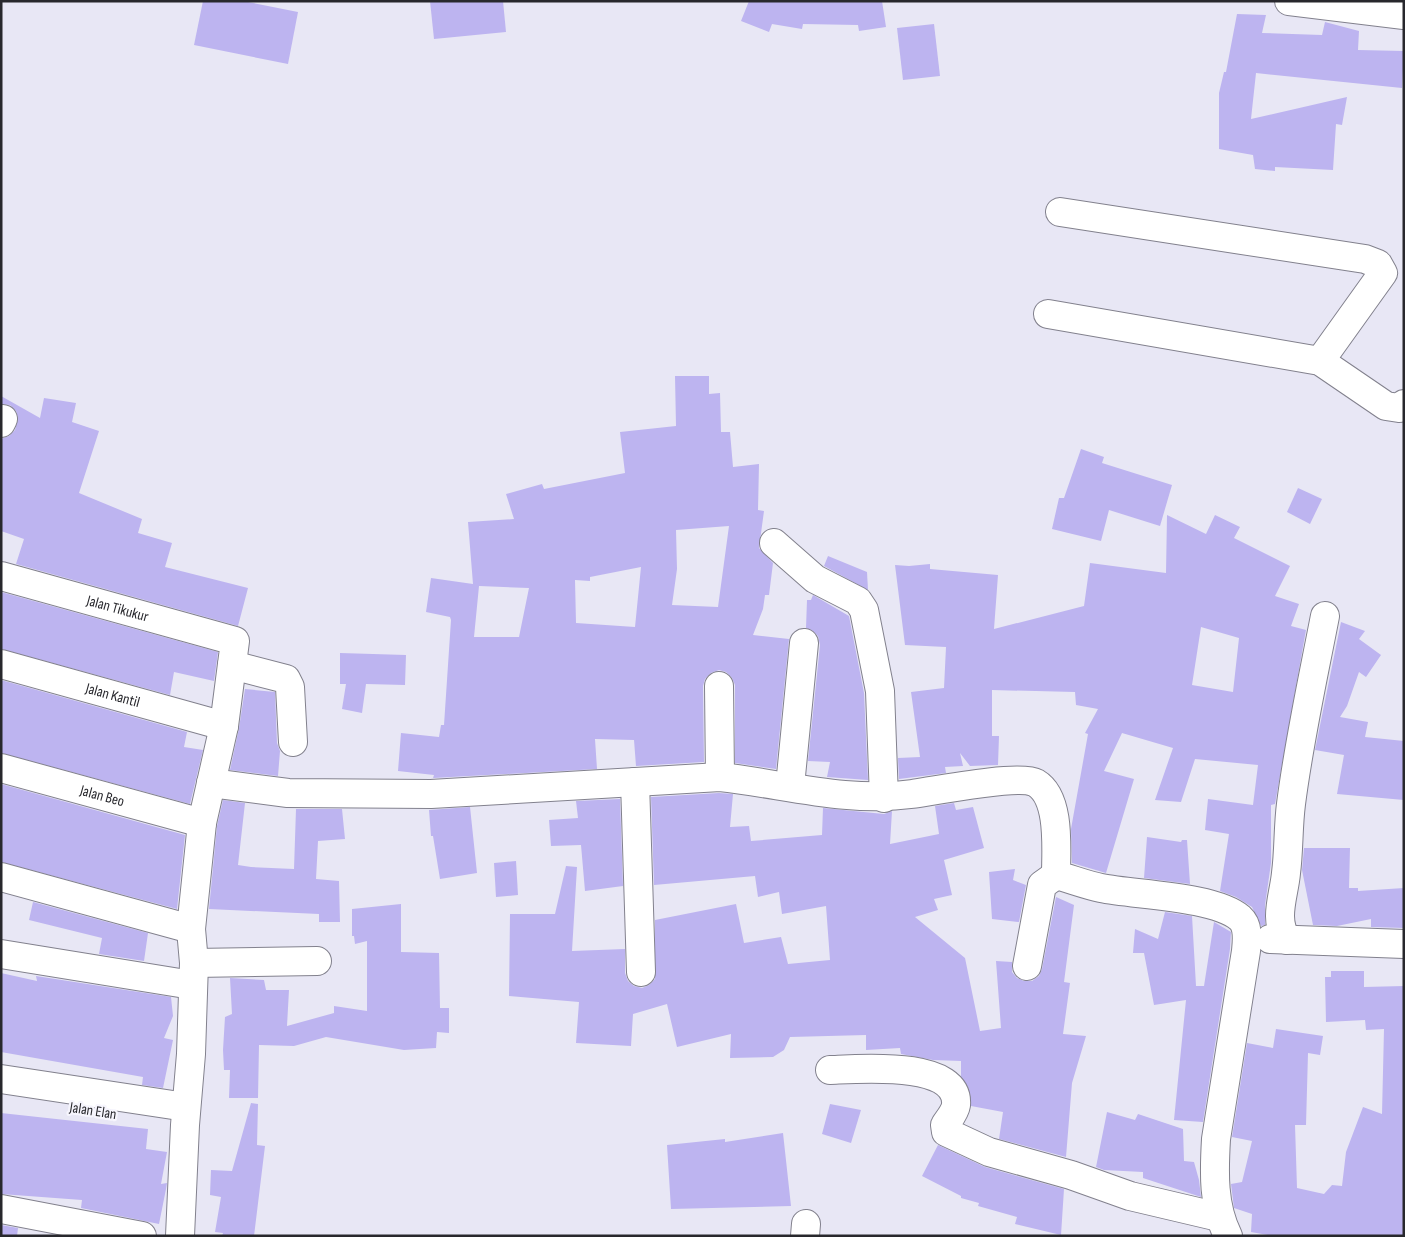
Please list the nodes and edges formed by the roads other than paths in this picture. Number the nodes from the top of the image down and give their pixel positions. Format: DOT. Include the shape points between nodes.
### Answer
graph roads {
  1 [pos="1289,1"];
  2 [pos="1404,15"];
  3 [pos="1060,212"];
  4 [pos="1048,314"];
  5 [pos="1320,361"];
  6 [pos="1402,408"];
  7 [pos="774,543"];
  8 [pos="1,576"];
  9 [pos="1325,616"];
  10 [pos="804,643"];
  11 [pos="233,653"];
  12 [pos="1,664"];
  13 [pos="719,686"];
  14 [pos="224,726"];
  15 [pos="293,742"];
  16 [pos="1,768"];
  17 [pos="720,777"];
  18 [pos="635,782"];
  19 [pos="211,783"];
  20 [pos="790,786"];
  21 [pos="884,798"];
  22 [pos="202,823"];
  23 [pos="1056,875"];
  24 [pos="1,877"];
  25 [pos="191,929"];
  26 [pos="1247,938"];
  27 [pos="1287,940"];
  28 [pos="1404,944"];
  29 [pos="1,954"];
  30 [pos="317,960"];
  31 [pos="1027,966"];
  32 [pos="641,972"];
  33 [pos="193,974"];
  34 [pos="830,1070"];
  35 [pos="1,1079"];
  36 [pos="1,1096"];
  37 [pos="185,1116"];
  38 [pos="1,1209"];
  39 [pos="1224,1226"];
  40 [pos="142,1236"];
  41 [pos="180,1236"];
  1 -- 2 [label="street"];
  3 -- 5 [label="street" via="1365,259 1378,264 1383,273"];
  4 -- 5 [label="street"];
  5 -- 6 [label="street" via="1386,406"];
  7 -- 21 [label="street" via="815,579 858,601 864,610 880,691"];
  8 -- 11 [label="street, Jalan Tikukur"];
  9 -- 27 [label="street" via="1291,805 1280,908 1282,932"];
  10 -- 20 [label="street"];
  11 -- 14 [label="street"];
  11 -- 15 [label="street, Jalan Tikukur" via="286,679 290,687"];
  12 -- 14 [label="street, Jalan Kantil"];
  13 -- 17 [label="street"];
  14 -- 19 [label="street"];
  16 -- 22 [label="street, Jalan Beo"];
  17 -- 18 [label="street"];
  17 -- 20 [label="street"];
  18 -- 19 [label="street" via="430,794 288,793"];
  18 -- 32 [label="street"];
  19 -- 22 [label="street"];
  20 -- 21 [label="street" via="846,796"];
  21 -- 23 [label="street" via="986,783 1034,782 1045,790 1056,824"];
  22 -- 25 [label="street"];
  23 -- 26 [label="street" via="1100,888 1207,904 1240,918"];
  23 -- 31 [label="street" via="1042,885"];
  24 -- 25 [label="street"];
  25 -- 33 [label="street"];
  26 -- 27 [label="street"];
  26 -- 39 [label="street" via="1216,1139 1214,1168"];
  27 -- 28 [label="street"];
  29 -- 33 [label="street"];
  30 -- 33 [label="street"];
  33 -- 37 [label="street" via="191,1054"];
  34 -- 39 [label="street" via="891,1068 936,1078 949,1084 955,1099 956,1107 945,1125 946,1132 953,1137 989,1152 1071,1175"];
  35 -- 37 [label="street"];
  36 -- 37 [label="street, Jalan Elan"];
  37 -- 41 [label="street"];
  38 -- 40 [label="street"];
}
